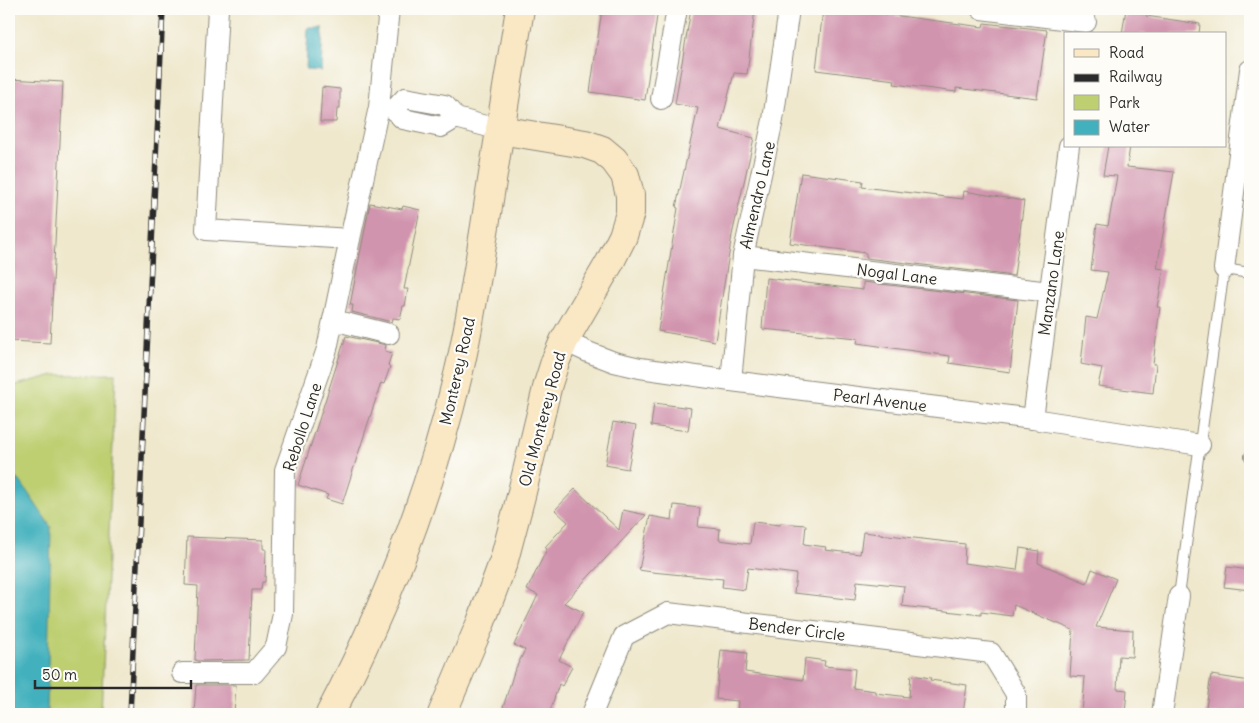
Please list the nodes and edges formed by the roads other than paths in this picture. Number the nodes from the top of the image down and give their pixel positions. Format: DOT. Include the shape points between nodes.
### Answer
graph roads {
  1 [pos="218,9"];
  2 [pos="389,9"];
  3 [pos="520,9"];
  4 [pos="677,9"];
  5 [pos="789,9"];
  6 [pos="981,9"];
  7 [pos="1086,21"];
  8 [pos="1250,70"];
  9 [pos="661,99"];
  10 [pos="387,109"];
  11 [pos="500,130"];
  12 [pos="1069,148"];
  13 [pos="350,239"];
  14 [pos="743,256"];
  15 [pos="1224,269"];
  16 [pos="1250,273"];
  17 [pos="1050,292"];
  18 [pos="333,320"];
  19 [pos="389,334"];
  20 [pos="564,341"];
  21 [pos="731,381"];
  22 [pos="1033,419"];
  23 [pos="1200,445"];
  24 [pos="1180,596"];
  25 [pos="182,673"];
  26 [pos="330,714"];
  27 [pos="442,714"];
  28 [pos="592,714"];
  29 [pos="1016,714"];
  30 [pos="1162,714"];
  1 -- 13 [label="street" via="206,230"];
  2 -- 10 [label="street, Rebollo Lane"];
  3 -- 11 [label="main road, Monterey Road"];
  4 -- 9 [label="street"];
  5 -- 14 [label="street, Almendro Lane" via="773,120"];
  6 -- 7 [label="street"];
  8 -- 15 [label="street"];
  10 -- 11 [label="street" via="405,98 445,105 456,118"];
  10 -- 13 [label="street, Rebollo Lane"];
  11 -- 20 [label="main road, Old Monterey Road" via="585,144 602,150 625,175 630,213 623,236"];
  11 -- 26 [label="main road, Monterey Road" via="473,302 459,374 441,440 422,501 374,624"];
  12 -- 17 [label="street, Manzano Lane"];
  13 -- 18 [label="street, Rebollo Lane"];
  14 -- 17 [label="street, Nogal Lane"];
  14 -- 21 [label="street, Almendro Lane"];
  15 -- 16 [label="lane"];
  15 -- 23 [label="lane"];
  17 -- 22 [label="street, Manzano Lane"];
  18 -- 19 [label="street"];
  18 -- 25 [label="street, Rebollo Lane" via="327,349 285,470 283,614 276,647 254,673"];
  20 -- 21 [label="street, Pearl Avenue" via="614,362"];
  20 -- 27 [label="main road, Old Monterey Road" via="548,384 504,560"];
  21 -- 22 [label="street, Pearl Avenue"];
  22 -- 23 [label="street, Pearl Avenue"];
  23 -- 24 [label="lane"];
  24 -- 30 [label="street"];
  28 -- 29 [label="street, Bender Circle" via="624,636 668,613 991,653 1016,694"];
}
